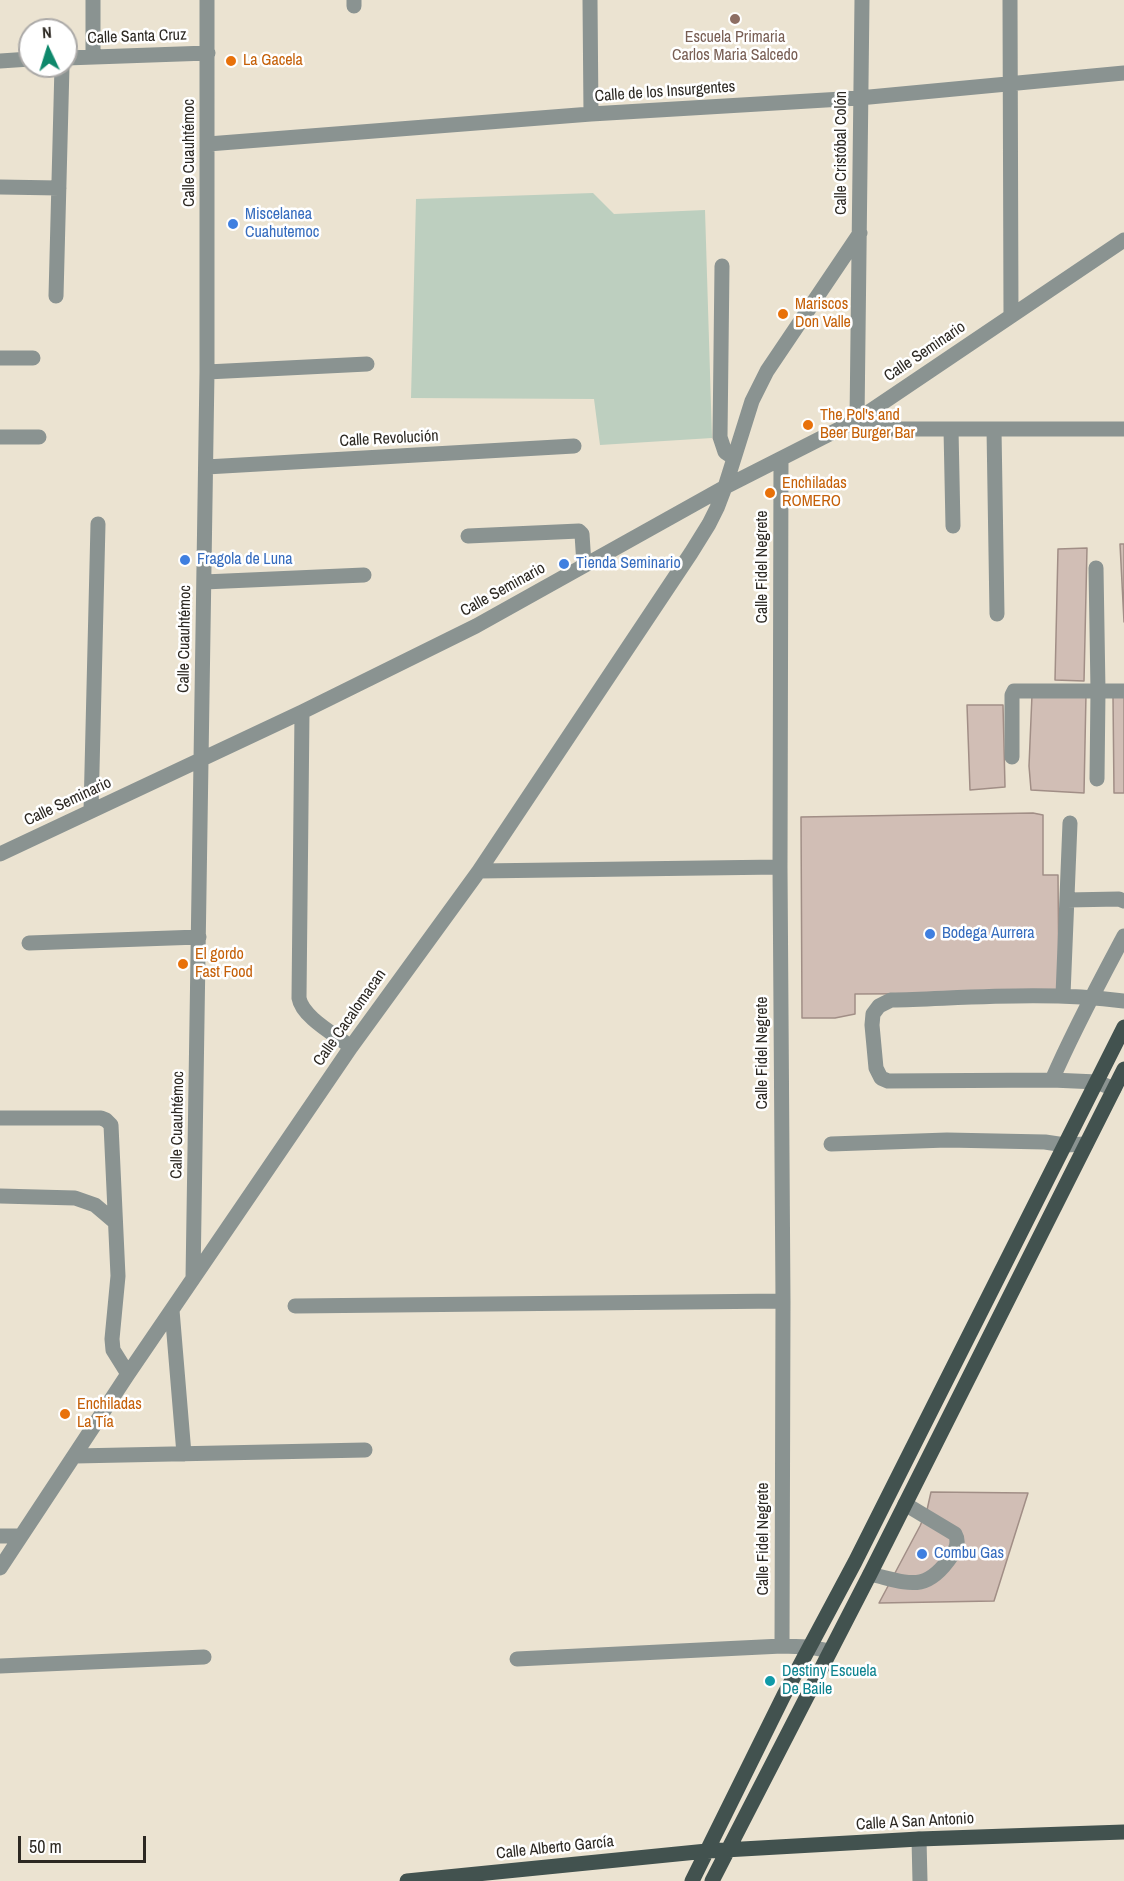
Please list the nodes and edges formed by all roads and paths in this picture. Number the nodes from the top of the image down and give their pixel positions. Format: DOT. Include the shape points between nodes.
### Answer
graph roads {
  1 [pos="93,0"];
  2 [pos="207,0"];
  3 [pos="590,0"];
  4 [pos="862,0"];
  5 [pos="1010,0"];
  6 [pos="208,53"];
  7 [pos="93,56"];
  8 [pos="78,57"];
  9 [pos="18,59"];
  10 [pos="0,60"];
  11 [pos="1124,73"];
  12 [pos="62,78"];
  13 [pos="1011,82"];
  14 [pos="859,98"];
  15 [pos="591,114"];
  16 [pos="208,144"];
  17 [pos="0,187"];
  18 [pos="59,188"];
  19 [pos="860,233"];
  20 [pos="1124,240"];
  21 [pos="722,266"];
  22 [pos="56,296"];
  23 [pos="1011,316"];
  24 [pos="0,358"];
  25 [pos="33,358"];
  26 [pos="367,364"];
  27 [pos="207,372"];
  28 [pos="856,420"];
  29 [pos="951,429"];
  30 [pos="994,429"];
  31 [pos="1124,429"];
  32 [pos="0,437"];
  33 [pos="39,437"];
  34 [pos="574,446"];
  35 [pos="734,458"];
  36 [pos="781,459"];
  37 [pos="206,467"];
  38 [pos="725,487"];
  39 [pos="98,524"];
  40 [pos="953,526"];
  41 [pos="468,536"];
  42 [pos="584,565"];
  43 [pos="1096,568"];
  44 [pos="364,575"];
  45 [pos="204,582"];
  46 [pos="997,614"];
  47 [pos="1098,691"];
  48 [pos="1124,691"];
  49 [pos="302,712"];
  50 [pos="1012,757"];
  51 [pos="200,760"];
  52 [pos="1096,779"];
  53 [pos="91,811"];
  54 [pos="1070,823"];
  55 [pos="0,854"];
  56 [pos="780,867"];
  57 [pos="479,871"];
  58 [pos="1067,900"];
  59 [pos="1124,901"];
  60 [pos="1124,936"];
  61 [pos="199,937"];
  62 [pos="29,943"];
  63 [pos="1063,995"];
  64 [pos="1092,997"];
  65 [pos="1124,1001"];
  66 [pos="1124,1027"];
  67 [pos="351,1047"];
  68 [pos="1124,1069"];
  69 [pos="1052,1080"];
  70 [pos="1097,1083"];
  71 [pos="1114,1089"];
  72 [pos="0,1118"];
  73 [pos="831,1144"];
  74 [pos="1086,1144"];
  75 [pos="1065,1145"];
  76 [pos="0,1196"];
  77 [pos="116,1222"];
  78 [pos="193,1279"];
  79 [pos="783,1301"];
  80 [pos="295,1306"];
  81 [pos="172,1310"];
  82 [pos="128,1374"];
  83 [pos="365,1450"];
  84 [pos="184,1454"];
  85 [pos="75,1456"];
  86 [pos="905,1504"];
  87 [pos="0,1536"];
  88 [pos="21,1536"];
  89 [pos="0,1568"];
  90 [pos="870,1574"];
  91 [pos="782,1646"];
  92 [pos="810,1647"];
  93 [pos="830,1651"];
  94 [pos="204,1657"];
  95 [pos="517,1659"];
  96 [pos="0,1666"];
  97 [pos="1124,1832"];
  98 [pos="920,1839"];
  99 [pos="727,1850"];
  100 [pos="707,1851"];
  101 [pos="407,1881"];
  102 [pos="692,1881"];
  103 [pos="712,1881"];
  104 [pos="920,1881"];
  1 -- 7 [label="street"];
  2 -- 6 [label="street, Calle Cuauhtémoc"];
  3 -- 15 [label="street"];
  4 -- 14 [label="street, Calle Cristóbal Colón"];
  5 -- 13 [label="street"];
  6 -- 7 [label="street, Calle Santa Cruz"];
  6 -- 16 [label="street, Calle Cuauhtémoc"];
  7 -- 8 [label="street, Calle Santa Cruz"];
  9 -- 10 [label="street"];
  11 -- 13 [label="street, Calle de los Insurgentes"];
  12 -- 18 [label="street"];
  13 -- 14 [label="street, Calle de los Insurgentes"];
  13 -- 23 [label="street"];
  14 -- 15 [label="street, Calle de los Insurgentes"];
  14 -- 19 [label="street, Calle Cristóbal Colón"];
  15 -- 16 [label="street, Calle de los Insurgentes"];
  16 -- 27 [label="street, Calle Cuauhtémoc"];
  17 -- 18 [label="street"];
  18 -- 22 [label="street"];
  19 -- 28 [label="street"];
  19 -- 35 [label="street, Calle Cristóbal Colón" via="767,371"];
  20 -- 23 [label="street, Calle Seminario"];
  21 -- 35 [label="street" via="720,437 725,452"];
  23 -- 28 [label="street, Calle Seminario"];
  24 -- 25 [label="street"];
  26 -- 27 [label="street"];
  27 -- 37 [label="street, Calle Cuauhtémoc"];
  28 -- 29 [label="street" via="879,428"];
  28 -- 36 [label="street, Calle Seminario"];
  29 -- 30 [label="street"];
  29 -- 40 [label="street"];
  30 -- 31 [label="street"];
  30 -- 46 [label="street"];
  32 -- 33 [label="street"];
  34 -- 37 [label="street, Calle Revolución"];
  35 -- 38 [label="street, Calle Cristóbal Colón"];
  36 -- 38 [label="street, Calle Seminario"];
  36 -- 56 [label="street, Calle Fidel Negrete"];
  37 -- 45 [label="street, Calle Cuauhtémoc"];
  38 -- 42 [label="street, Calle Seminario"];
  38 -- 57 [label="street, Calle Cacalomacan" via="710,524"];
  39 -- 53 [label="street"];
  41 -- 42 [label="street" via="579,531"];
  42 -- 49 [label="street, Calle Seminario" via="476,626"];
  43 -- 47 [label="street"];
  44 -- 45 [label="street"];
  45 -- 51 [label="street, Calle Cuauhtémoc"];
  47 -- 48 [label="street"];
  47 -- 50 [label="street" via="1014,691"];
  47 -- 52 [label="street"];
  49 -- 51 [label="street, Calle Seminario"];
  49 -- 67 [label="street" via="300,1005"];
  51 -- 53 [label="street, Calle Seminario"];
  51 -- 61 [label="street, Calle Cuauhtémoc"];
  53 -- 55 [label="street, Calle Seminario"];
  54 -- 58 [label="street"];
  56 -- 57 [label="street"];
  56 -- 79 [label="street, Calle Fidel Negrete"];
  57 -- 67 [label="street, Calle Cacalomacan"];
  58 -- 59 [label="street"];
  58 -- 63 [label="street"];
  60 -- 64 [label="street"];
  61 -- 62 [label="street"];
  61 -- 78 [label="street, Calle Cuauhtémoc"];
  63 -- 64 [label="street"];
  63 -- 69 [label="street" via="891,1000 873,1014 876,1068 881,1078 888,1081"];
  64 -- 65 [label="street"];
  64 -- 69 [label="street"];
  66 -- 70 [label="main road"];
  67 -- 78 [label="street, Calle Cacalomacan"];
  68 -- 71 [label="main road"];
  69 -- 70 [label="street"];
  70 -- 71 [label="street"];
  70 -- 75 [label="main road"];
  71 -- 74 [label="main road"];
  72 -- 77 [label="street" via="106,1120 112,1132"];
  73 -- 75 [label="street" via="947,1140"];
  74 -- 75 [label="street"];
  74 -- 86 [label="main road"];
  75 -- 92 [label="main road"];
  76 -- 77 [label="street" via="75,1198 95,1205"];
  77 -- 82 [label="street" via="118,1276 112,1339 113,1350"];
  78 -- 81 [label="street, Calle Cacalomacan"];
  79 -- 80 [label="street"];
  79 -- 91 [label="street, Calle Fidel Negrete"];
  81 -- 82 [label="street, Calle Cacalomacan"];
  81 -- 84 [label="street"];
  82 -- 85 [label="street, Calle Cacalomacan"];
  83 -- 84 [label="street"];
  84 -- 85 [label="street"];
  85 -- 88 [label="street, Calle Cacalomacan"];
  86 -- 90 [label="main road"];
  86 -- 90 [label="street" via="955,1534 956,1550 945,1567 927,1580 903,1583"];
  87 -- 88 [label="street"];
  88 -- 89 [label="street, Calle Cacalomacan"];
  90 -- 93 [label="main road"];
  91 -- 92 [label="street"];
  91 -- 95 [label="street"];
  92 -- 93 [label="street"];
  92 -- 100 [label="main road"];
  93 -- 99 [label="main road"];
  94 -- 96 [label="street"];
  97 -- 98 [label="main road, Calle A San Antonio"];
  98 -- 99 [label="main road, Calle A San Antonio"];
  98 -- 104 [label="street"];
  99 -- 100 [label="main road, Calle A San Antonio"];
  99 -- 103 [label="main road"];
  100 -- 101 [label="main road, Calle Alberto García"];
  100 -- 102 [label="main road"];
}
